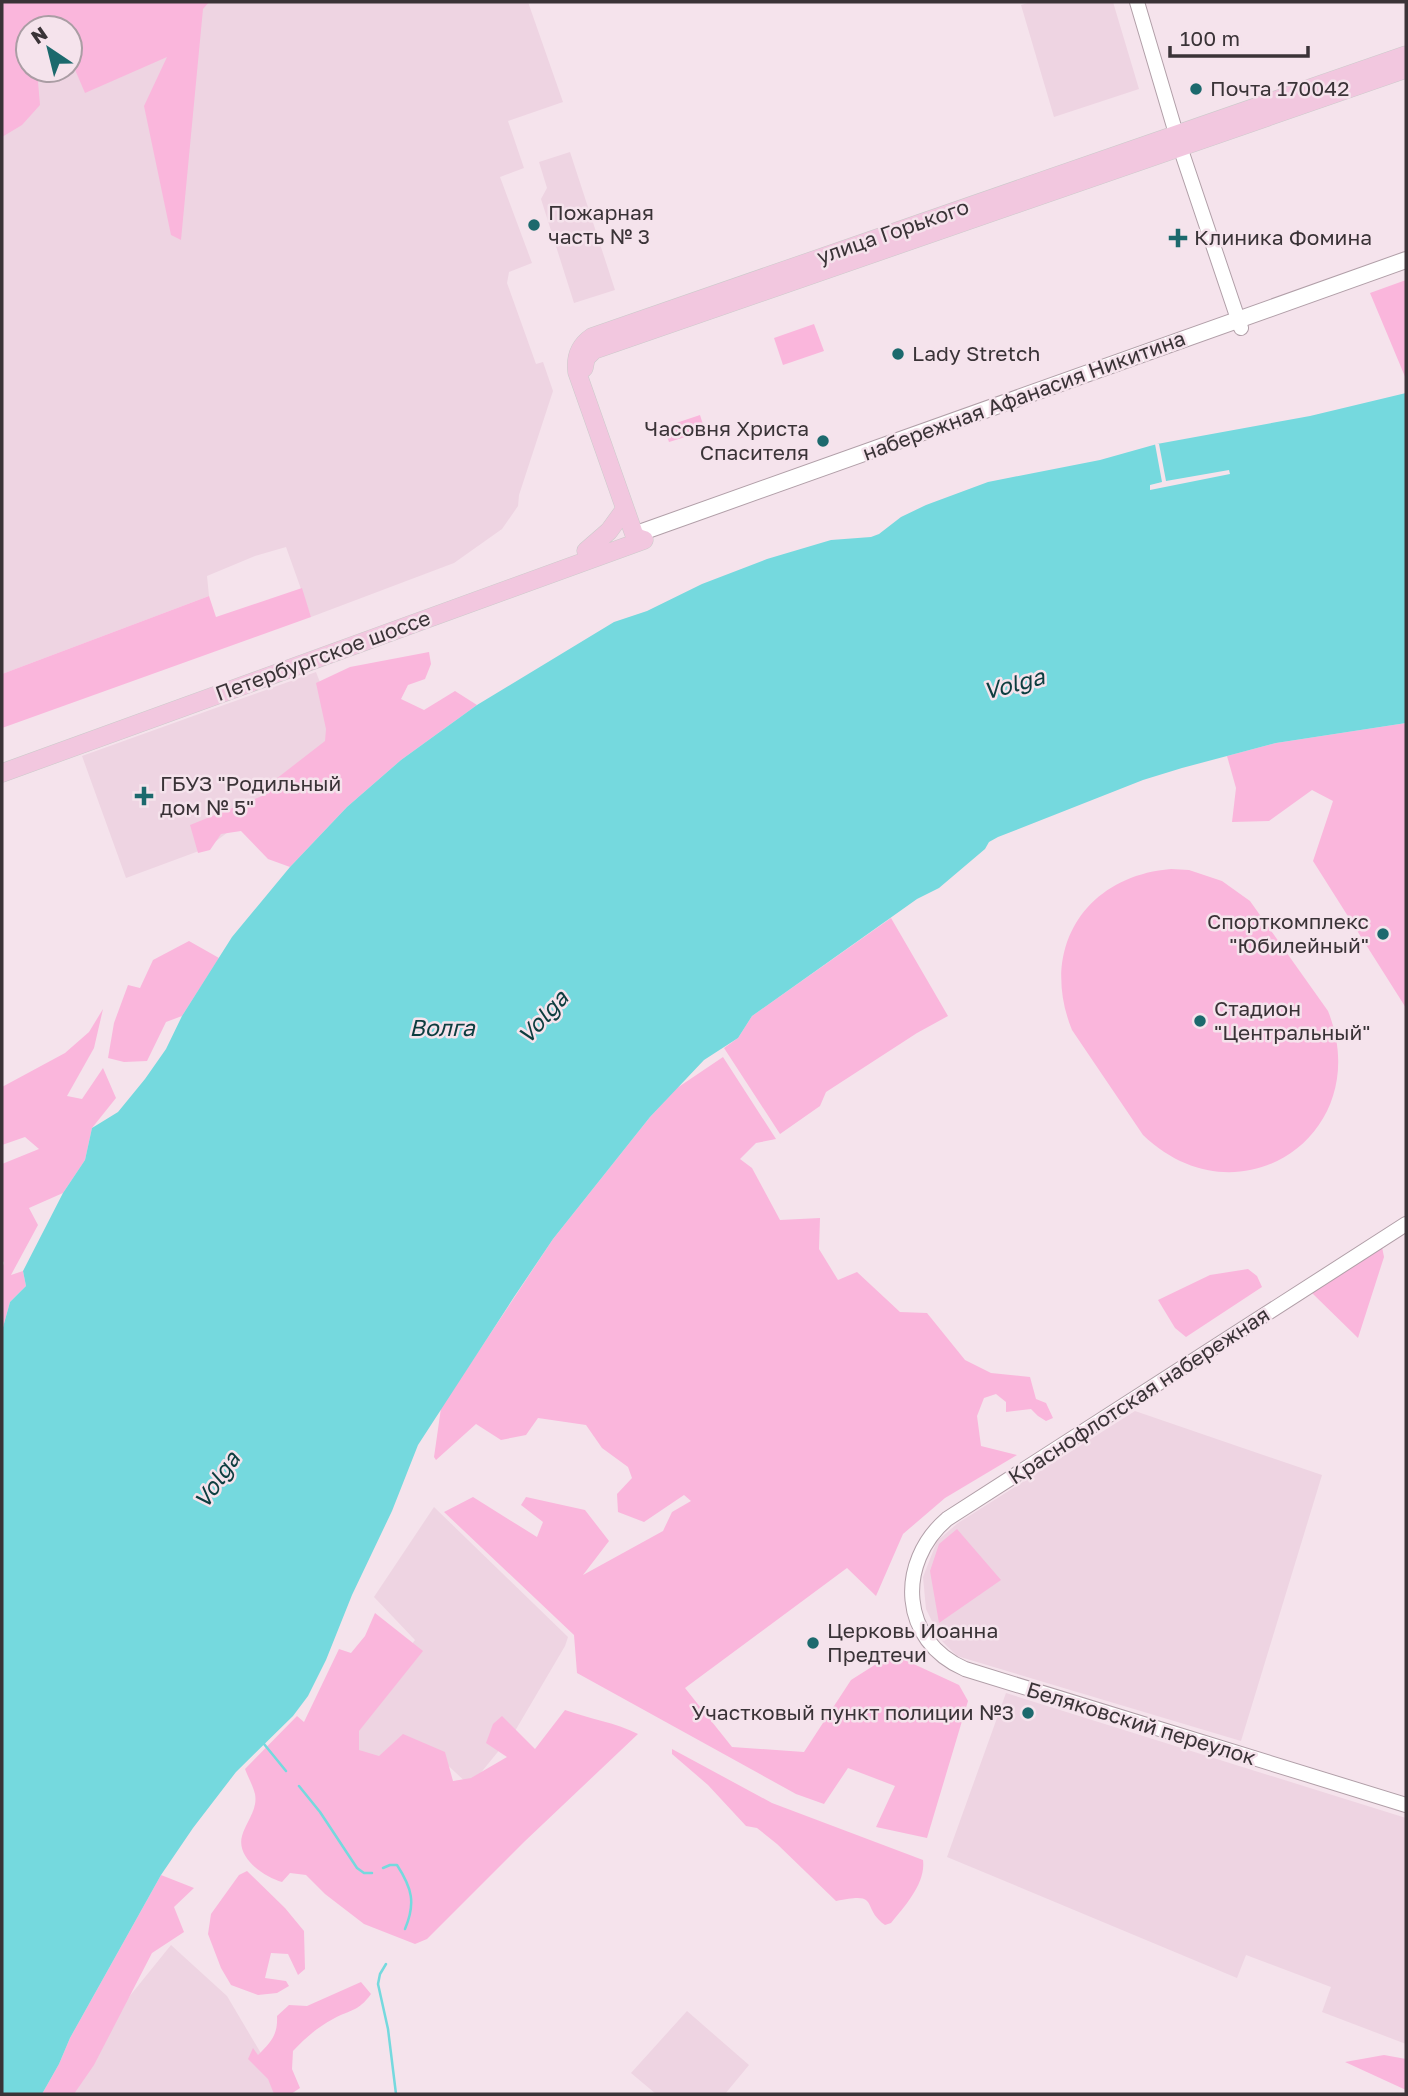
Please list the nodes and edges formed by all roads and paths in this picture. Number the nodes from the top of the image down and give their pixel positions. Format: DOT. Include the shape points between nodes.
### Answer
graph roads {
  1 [pos="1137,2"];
  2 [pos="1406,55"];
  3 [pos="1406,69"];
  4 [pos="1178,141"];
  5 [pos="1406,260"];
  6 [pos="1406,269"];
  7 [pos="1240,324"];
  8 [pos="625,509"];
  9 [pos="640,535"];
  10 [pos="586,551"];
  11 [pos="74,742"];
  12 [pos="2,764"];
  13 [pos="2,774"];
  14 [pos="1406,1224"];
  15 [pos="912,1598"];
  16 [pos="1406,1805"];
  1 -- 4 [label="street"];
  2 -- 4 [label="main road, улица Горького"];
  3 -- 4 [label="main road, улица Горького"];
  4 -- 7 [label="street"];
  4 -- 8 [label="main road, улица Горького" via="589,340 579,351 577,370"];
  4 -- 9 [label="main road, улица Горького" via="594,351 586,358 584,369"];
  5 -- 7 [label="main road, набережная Афанасия Никитина"];
  6 -- 7 [label="main road, набережная Афанасия Никитина"];
  7 -- 9 [label="main road, набережная Афанасия Никитина"];
  8 -- 9 [label="main road, улица Горького"];
  8 -- 10 [label="main road"];
  9 -- 10 [label="main road, Петербургское шоссе"];
  9 -- 11 [label="main road, Петербургское шоссе"];
  10 -- 11 [label="main road, Петербургское шоссе"];
  11 -- 12 [label="main road, Петербургское шоссе"];
  11 -- 13 [label="main road, Петербургское шоссе"];
  14 -- 15 [label="street, Краснофлотская набережная" via="947,1520 917,1561"];
  15 -- 16 [label="street, Беляковский переулок" via="927,1639 960,1667"];
}
